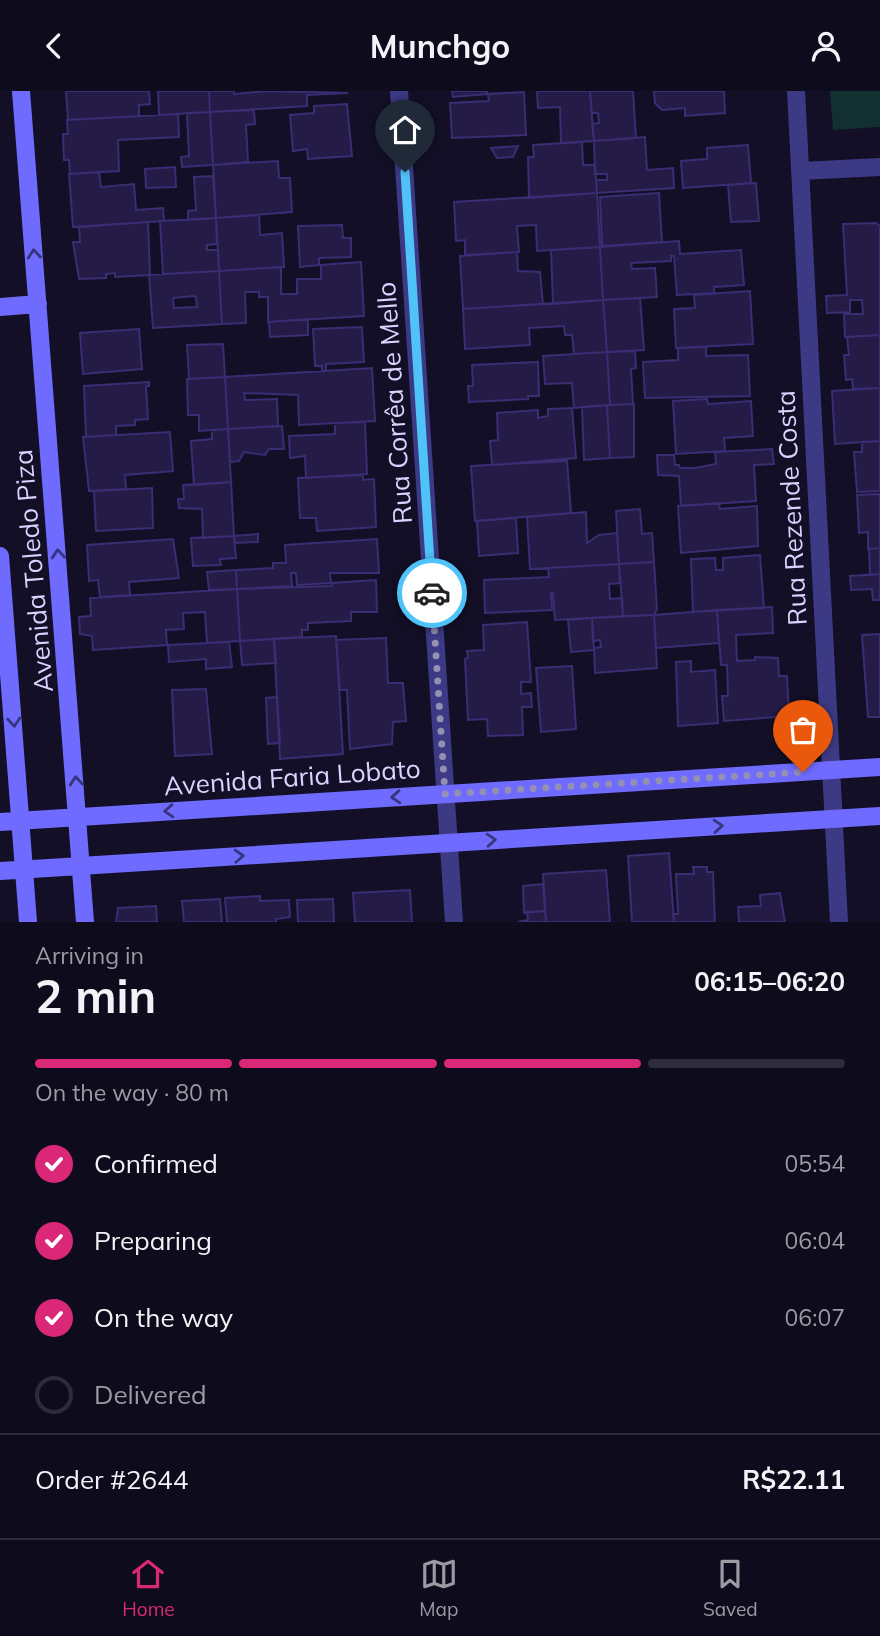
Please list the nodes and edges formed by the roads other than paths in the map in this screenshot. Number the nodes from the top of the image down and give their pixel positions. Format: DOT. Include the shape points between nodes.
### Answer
graph roads {
  1 [pos="20,91"];
  2 [pos="399,91"];
  3 [pos="796,91"];
  4 [pos="880,167"];
  5 [pos="801,171"];
  6 [pos="38,304"];
  7 [pos="0,307"];
  8 [pos="0,556"];
  9 [pos="880,767"];
  10 [pos="830,770"];
  11 [pos="445,794"];
  12 [pos="880,816"];
  13 [pos="79,817"];
  14 [pos="833,819"];
  15 [pos="22,820"];
  16 [pos="0,822"];
  17 [pos="449,843"];
  18 [pos="82,865"];
  19 [pos="25,869"];
  20 [pos="0,871"];
  21 [pos="29,922"];
  22 [pos="85,922"];
  23 [pos="454,922"];
  24 [pos="839,922"];
  6 -- 1 [label="street, Avenida Toledo Piza, one-way"];
  2 -- 11 [label="street, Rua Corrêa de Mello"];
  3 -- 5 [label="street, Rua Rezende Costa"];
  4 -- 5 [label="street"];
  5 -- 10 [label="street, Rua Rezende Costa"];
  6 -- 7 [label="street"];
  13 -- 6 [label="street, Avenida Toledo Piza, one-way"];
  8 -- 15 [label="street, Avenida Toledo Piza, one-way"];
  9 -- 10 [label="street, Avenida Faria Lobato"];
  10 -- 11 [label="street, Avenida Faria Lobato"];
  10 -- 14 [label="street, Rua Rezende Costa"];
  11 -- 13 [label="street, Avenida Faria Lobato, one-way"];
  11 -- 17 [label="street, Rua Corrêa de Mello"];
  12 -- 14 [label="street"];
  13 -- 15 [label="street, Avenida Faria Lobato"];
  13 -- 18 [label="street, Avenida Toledo Piza"];
  17 -- 14 [label="street, one-way"];
  14 -- 24 [label="street, Rua Rezende Costa"];
  15 -- 16 [label="street, Avenida Faria Lobato"];
  15 -- 19 [label="street, Avenida Toledo Piza"];
  18 -- 17 [label="street, one-way"];
  17 -- 23 [label="street, Rua Corrêa de Mello"];
  18 -- 19 [label="street"];
  18 -- 22 [label="street, Avenida Toledo Piza"];
  19 -- 20 [label="street"];
  19 -- 21 [label="street, Avenida Toledo Piza"];
}
